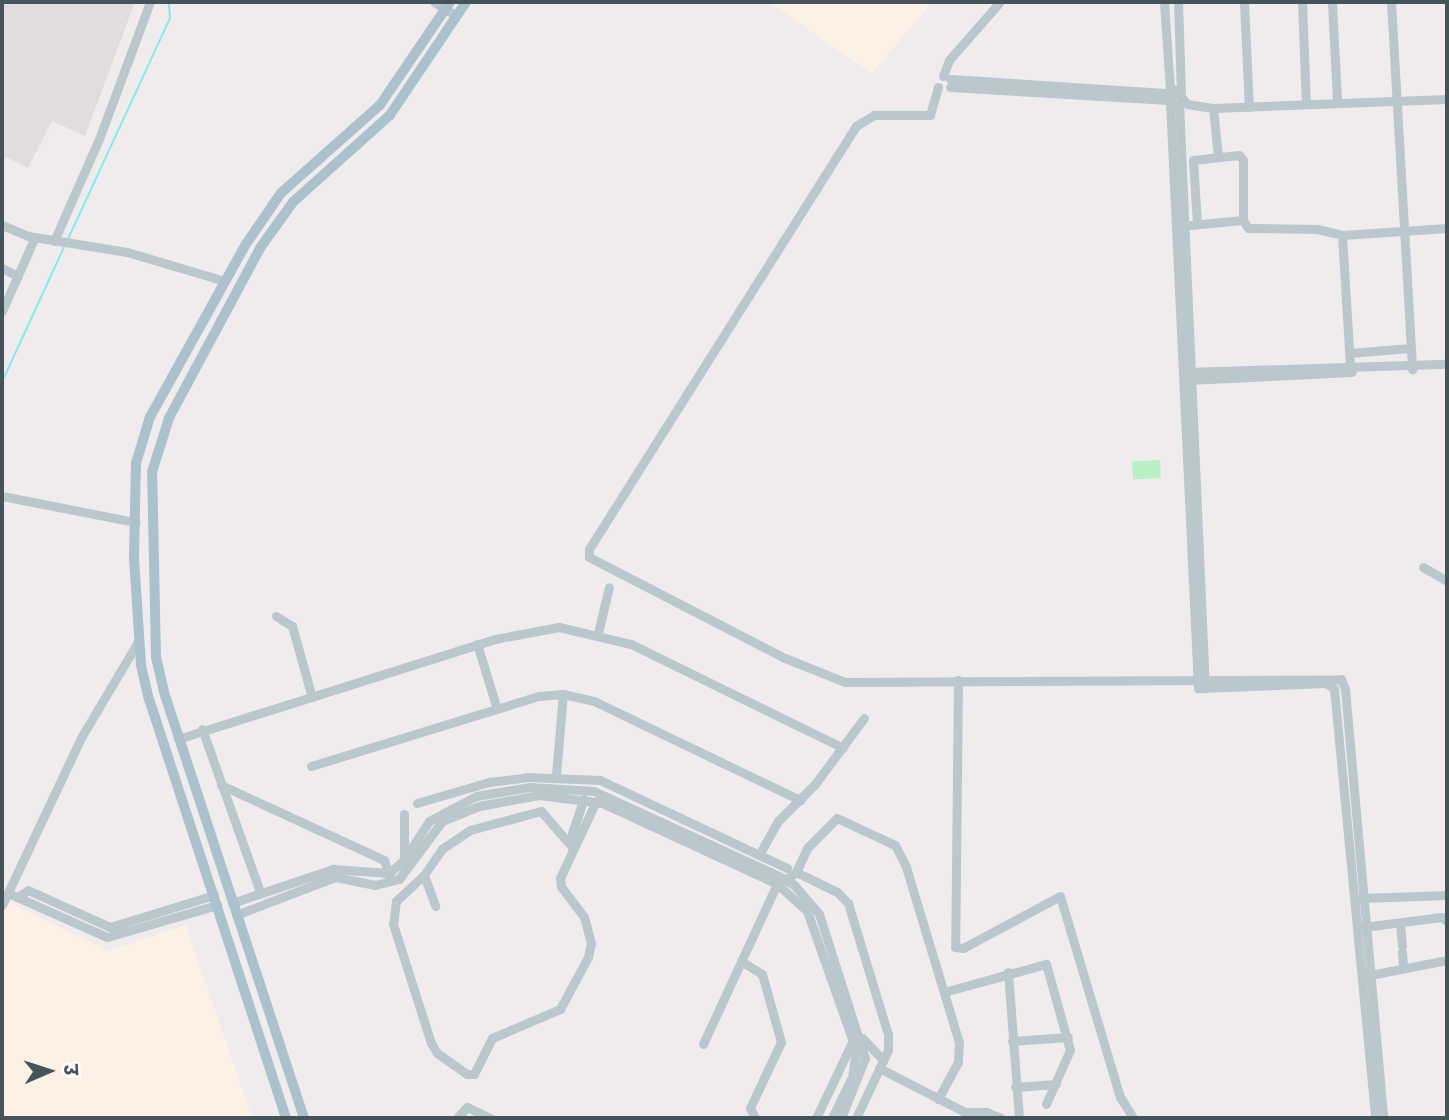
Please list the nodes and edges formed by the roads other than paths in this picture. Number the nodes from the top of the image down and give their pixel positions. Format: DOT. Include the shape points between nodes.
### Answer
graph roads {
  1 [pos="150,2"];
  2 [pos="434,2"];
  3 [pos="466,2"];
  4 [pos="1000,2"];
  5 [pos="1164,2"];
  6 [pos="1178,2"];
  7 [pos="1244,2"];
  8 [pos="1302,2"];
  9 [pos="1332,2"];
  10 [pos="1391,2"];
  11 [pos="447,5"];
  12 [pos="456,16"];
  13 [pos="948,81"];
  14 [pos="1174,97"];
  15 [pos="1395,99"];
  16 [pos="1447,99"];
  17 [pos="1338,101"];
  18 [pos="1306,104"];
  19 [pos="1213,107"];
  20 [pos="1249,107"];
  21 [pos="1218,156"];
  22 [pos="314,164"];
  23 [pos="324,174"];
  24 [pos="1243,220"];
  25 [pos="1197,224"];
  26 [pos="2,225"];
  27 [pos="1180,225"];
  28 [pos="1447,228"];
  29 [pos="1404,230"];
  30 [pos="1342,235"];
  31 [pos="35,237"];
  32 [pos="58,242"];
  33 [pos="2,268"];
  34 [pos="18,276"];
  35 [pos="225,281"];
  36 [pos="2,308"];
  37 [pos="1410,348"];
  38 [pos="1350,353"];
  39 [pos="1447,364"];
  40 [pos="1350,366"];
  41 [pos="1412,366"];
  42 [pos="1187,376"];
  43 [pos="2,496"];
  44 [pos="135,522"];
  45 [pos="1423,568"];
  46 [pos="1447,581"];
  47 [pos="609,587"];
  48 [pos="276,616"];
  49 [pos="598,633"];
  50 [pos="139,640"];
  51 [pos="477,644"];
  52 [pos="958,680"];
  53 [pos="1202,683"];
  54 [pos="564,694"];
  55 [pos="164,696"];
  56 [pos="312,697"];
  57 [pos="149,700"];
  58 [pos="497,709"];
  59 [pos="864,718"];
  60 [pos="202,729"];
  61 [pos="178,739"];
  62 [pos="843,748"];
  63 [pos="311,766"];
  64 [pos="556,775"];
  65 [pos="221,785"];
  66 [pos="555,791"];
  67 [pos="591,798"];
  68 [pos="800,800"];
  69 [pos="417,803"];
  70 [pos="404,814"];
  71 [pos="573,846"];
  72 [pos="404,860"];
  73 [pos="756,862"];
  74 [pos="792,870"];
  75 [pos="424,876"];
  76 [pos="390,877"];
  77 [pos="781,882"];
  78 [pos="271,888"];
  79 [pos="8,892"];
  80 [pos="260,892"];
  81 [pos="1447,895"];
  82 [pos="1360,898"];
  83 [pos="275,899"];
  84 [pos="215,900"];
  85 [pos="232,903"];
  86 [pos="2,905"];
  87 [pos="435,906"];
  88 [pos="236,915"];
  89 [pos="1447,921"];
  90 [pos="1400,923"];
  91 [pos="1362,927"];
  92 [pos="1447,960"];
  93 [pos="741,961"];
  94 [pos="1402,967"];
  95 [pos="1008,972"];
  96 [pos="1370,975"];
  97 [pos="944,992"];
  98 [pos="1068,1037"];
  99 [pos="857,1039"];
  100 [pos="1012,1041"];
  101 [pos="703,1044"];
  102 [pos="881,1064"];
  103 [pos="1056,1084"];
  104 [pos="1015,1087"];
  105 [pos="938,1099"];
  106 [pos="1046,1104"];
  107 [pos="286,1118"];
  108 [pos="304,1118"];
  109 [pos="457,1118"];
  110 [pos="491,1118"];
  111 [pos="755,1118"];
  112 [pos="816,1118"];
  113 [pos="832,1118"];
  114 [pos="841,1118"];
  115 [pos="856,1118"];
  116 [pos="1001,1118"];
  117 [pos="1019,1118"];
  118 [pos="1133,1118"];
  119 [pos="1375,1118"];
  120 [pos="1383,1118"];
  1 -- 32 [label="street"];
  2 -- 11 [label="street"];
  3 -- 12 [label="main road"];
  4 -- 13 [label="street" via="949,61"];
  5 -- 14 [label="street"];
  6 -- 14 [label="street"];
  7 -- 20 [label="street"];
  8 -- 18 [label="street"];
  9 -- 17 [label="street"];
  10 -- 15 [label="street"];
  11 -- 12 [label="street"];
  11 -- 22 [label="main road" via="380,105"];
  12 -- 23 [label="main road" via="390,115"];
  13 -- 14 [label="street"];
  13 -- 52 [label="street" via="938,87 929,115 883,114 856,126 588,552 591,560 837,680"];
  14 -- 19 [label="street" via="1191,106"];
  14 -- 27 [label="street"];
  15 -- 16 [label="street"];
  15 -- 17 [label="street"];
  15 -- 29 [label="street"];
  17 -- 18 [label="street"];
  18 -- 20 [label="street"];
  19 -- 20 [label="street"];
  19 -- 21 [label="street"];
  21 -- 24 [label="street" via="1241,156"];
  21 -- 25 [label="street" via="1194,160"];
  22 -- 23 [label="main road"];
  22 -- 35 [label="main road" via="281,194"];
  23 -- 55 [label="main road" via="293,202 260,248 163,433 152,471 152,530 156,657"];
  24 -- 25 [label="street"];
  24 -- 30 [label="street" via="1248,228 1258,230 1317,229"];
  25 -- 27 [label="street"];
  26 -- 31 [label="street"];
  27 -- 42 [label="street"];
  28 -- 29 [label="street"];
  29 -- 30 [label="street"];
  29 -- 37 [label="street"];
  30 -- 38 [label="street"];
  31 -- 32 [label="street"];
  31 -- 34 [label="street"];
  32 -- 35 [label="street" via="127,252"];
  33 -- 34 [label="street"];
  34 -- 36 [label="street"];
  35 -- 44 [label="main road" via="141,440"];
  37 -- 38 [label="street"];
  37 -- 41 [label="street"];
  38 -- 40 [label="street"];
  39 -- 41 [label="street"];
  40 -- 41 [label="street"];
  40 -- 42 [label="street"];
  41 -- 42 [label="street"];
  42 -- 53 [label="street"];
  43 -- 44 [label="street"];
  44 -- 50 [label="main road"];
  45 -- 46 [label="street"];
  47 -- 49 [label="street"];
  48 -- 56 [label="street" via="292,626"];
  49 -- 51 [label="street" via="545,628"];
  49 -- 62 [label="street" via="631,644"];
  50 -- 57 [label="main road"];
  50 -- 79 [label="street" via="82,736"];
  51 -- 56 [label="street"];
  51 -- 58 [label="street"];
  52 -- 53 [label="street"];
  52 -- 118 [label="street" via="955,947 963,948 1060,896 1120,1097"];
  53 -- 82 [label="street" via="1336,677 1343,682"];
  54 -- 58 [label="street"];
  54 -- 64 [label="street"];
  54 -- 68 [label="street" via="594,701"];
  55 -- 57 [label="main road"];
  55 -- 61 [label="main road"];
  56 -- 60 [label="street"];
  57 -- 84 [label="main road"];
  58 -- 63 [label="street"];
  59 -- 62 [label="street"];
  60 -- 61 [label="street"];
  60 -- 65 [label="street"];
  61 -- 85 [label="main road"];
  62 -- 68 [label="street"];
  64 -- 66 [label="street"];
  64 -- 69 [label="street" via="489,782"];
  64 -- 73 [label="street" via="622,788"];
  65 -- 76 [label="street" via="384,860"];
  65 -- 80 [label="street"];
  66 -- 67 [label="street"];
  66 -- 72 [label="street" via="491,793 448,807 422,828"];
  66 -- 76 [label="street" via="497,801 442,821 407,872"];
  67 -- 71 [label="street" via="582,837"];
  67 -- 73 [label="street"];
  68 -- 73 [label="street" via="778,821"];
  70 -- 72 [label="street"];
  71 -- 75 [label="street" via="556,833 546,814 535,812 459,834"];
  71 -- 75 [label="street" via="560,883 584,917 591,943 587,957 560,1009 492,1038 471,1075 433,1049 391,918 396,901"];
  72 -- 76 [label="street"];
  73 -- 74 [label="street"];
  73 -- 77 [label="street"];
  74 -- 77 [label="street"];
  74 -- 97 [label="street" via="837,818 888,839 906,867"];
  74 -- 102 [label="street" via="837,892 848,903 888,1035"];
  75 -- 87 [label="street"];
  76 -- 78 [label="street" via="333,869"];
  76 -- 83 [label="street" via="366,884 340,877"];
  77 -- 93 [label="street"];
  77 -- 99 [label="street" via="816,926"];
  78 -- 80 [label="street"];
  78 -- 83 [label="street"];
  79 -- 84 [label="street" via="59,911 103,937"];
  79 -- 86 [label="street"];
  80 -- 85 [label="street"];
  81 -- 82 [label="street"];
  82 -- 91 [label="street"];
  83 -- 88 [label="street"];
  84 -- 107 [label="main road"];
  85 -- 88 [label="main road"];
  88 -- 108 [label="main road"];
  89 -- 90 [label="street" via="1441,917"];
  90 -- 91 [label="street"];
  90 -- 94 [label="street"];
  91 -- 96 [label="street"];
  91 -- 119 [label="street"];
  92 -- 94 [label="street"];
  93 -- 101 [label="street"];
  93 -- 111 [label="street" via="762,974 781,1042 750,1108"];
  94 -- 96 [label="street"];
  95 -- 97 [label="street"];
  95 -- 98 [label="street" via="1046,964"];
  95 -- 100 [label="street"];
  96 -- 120 [label="street"];
  97 -- 105 [label="street" via="959,1053"];
  98 -- 100 [label="street"];
  98 -- 103 [label="street" via="1069,1058"];
  99 -- 102 [label="street"];
  99 -- 112 [label="street"];
  99 -- 113 [label="street" via="852,1077"];
  99 -- 114 [label="street" via="864,1067"];
  100 -- 104 [label="street"];
  102 -- 105 [label="street"];
  102 -- 115 [label="street"];
  103 -- 104 [label="street"];
  103 -- 106 [label="street"];
  104 -- 117 [label="street"];
  105 -- 116 [label="street" via="965,1112"];
  109 -- 110 [label="street" via="467,1107"];
}
